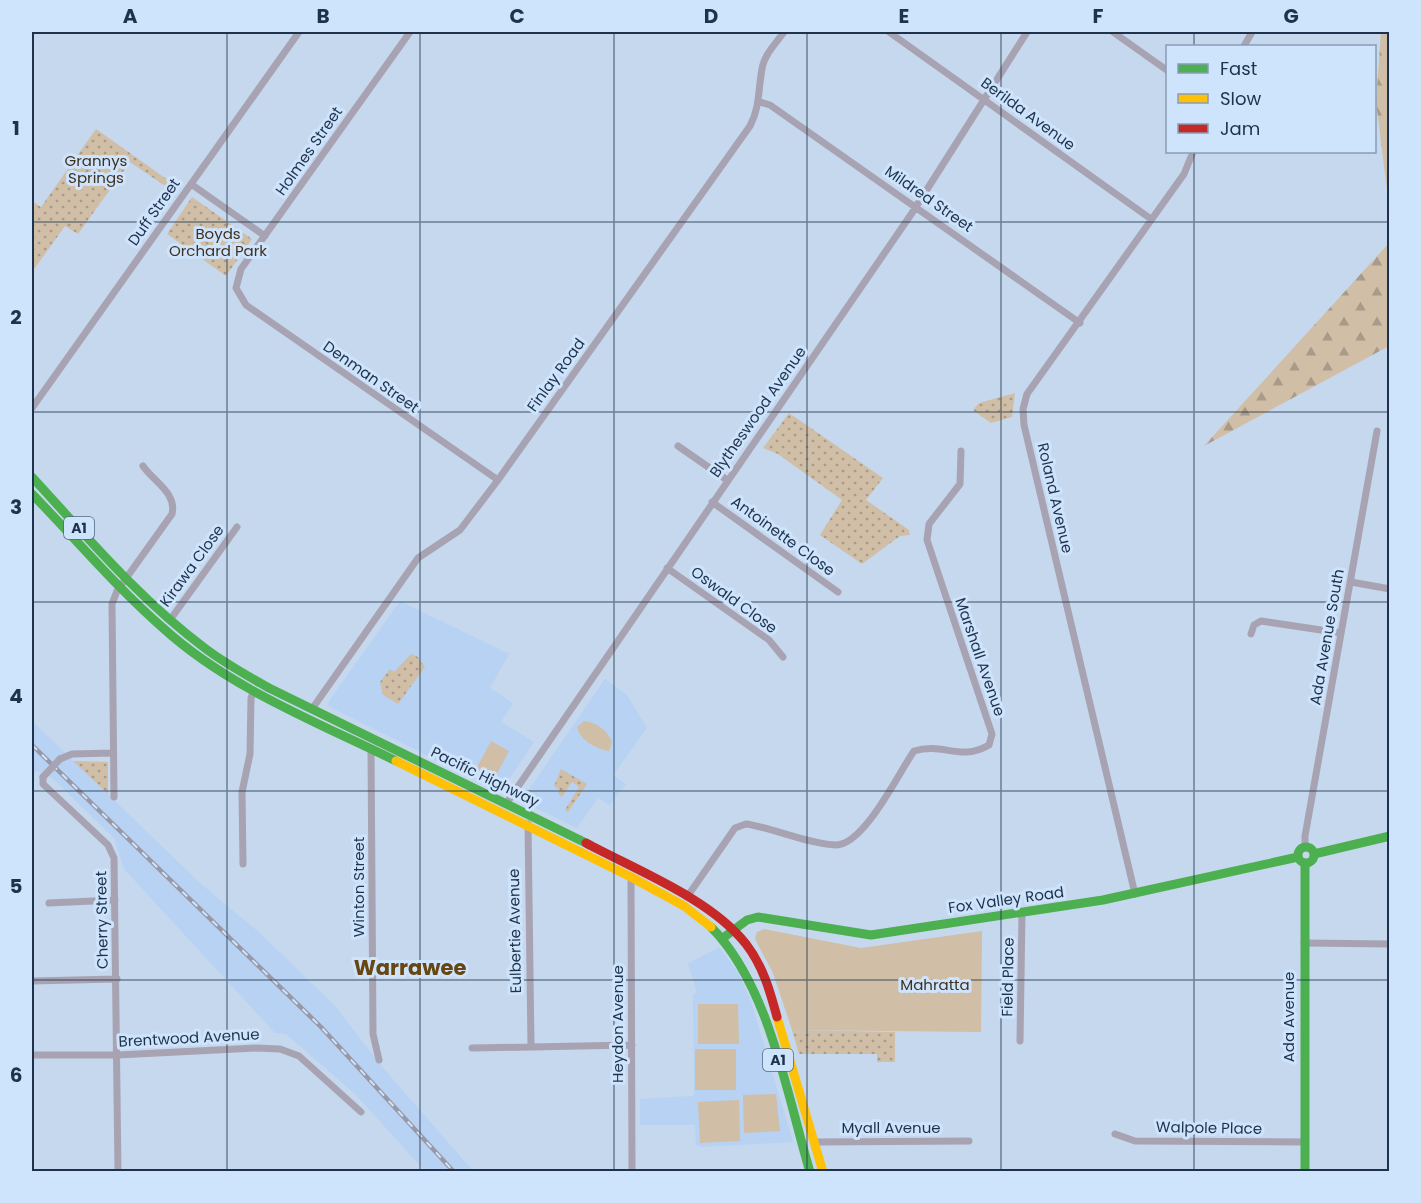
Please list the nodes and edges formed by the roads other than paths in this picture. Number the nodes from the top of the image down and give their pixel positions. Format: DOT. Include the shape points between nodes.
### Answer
graph roads {
  1 [pos="299,32"];
  2 [pos="410,32"];
  3 [pos="784,32"];
  4 [pos="889,32"];
  5 [pos="1027,32"];
  6 [pos="1113,32"];
  7 [pos="1166,70"];
  8 [pos="986,99"];
  9 [pos="760,102"];
  10 [pos="1193,153"];
  11 [pos="191,184"];
  12 [pos="916,207"];
  13 [pos="1151,219"];
  14 [pos="265,236"];
  15 [pos="236,288"];
  16 [pos="1080,323"];
  17 [pos="32,408"];
  18 [pos="1377,431"];
  19 [pos="678,446"];
  20 [pos="961,451"];
  21 [pos="143,466"];
  22 [pos="32,477"];
  23 [pos="498,480"];
  24 [pos="727,480"];
  25 [pos="32,494"];
  26 [pos="712,502"];
  27 [pos="237,527"];
  28 [pos="667,568"];
  29 [pos="1351,582"];
  30 [pos="124,583"];
  31 [pos="1389,589"];
  32 [pos="838,592"];
  33 [pos="170,620"];
  34 [pos="1341,633"];
  35 [pos="1251,634"];
  36 [pos="783,657"];
  37 [pos="254,691"];
  38 [pos="312,709"];
  39 [pos="371,748"];
  40 [pos="113,753"];
  41 [pos="114,797"];
  42 [pos="506,804"];
  43 [pos="531,816"];
  44 [pos="527,825"];
  45 [pos="1389,836"];
  46 [pos="1305,848"];
  47 [pos="1314,854"];
  48 [pos="1302,860"];
  49 [pos="243,864"];
  50 [pos="631,877"];
  51 [pos="1135,894"];
  52 [pos="687,897"];
  53 [pos="116,900"];
  54 [pos="49,903"];
  55 [pos="1022,913"];
  56 [pos="733,930"];
  57 [pos="723,938"];
  58 [pos="1304,943"];
  59 [pos="1389,944"];
  60 [pos="117,980"];
  61 [pos="32,981"];
  62 [pos="1020,1041"];
  63 [pos="632,1045"];
  64 [pos="531,1047"];
  65 [pos="472,1048"];
  66 [pos="32,1055"];
  67 [pos="118,1055"];
  68 [pos="379,1060"];
  69 [pos="361,1112"];
  70 [pos="1115,1134"];
  71 [pos="969,1141"];
  72 [pos="814,1142"];
  73 [pos="1305,1142"];
  74 [pos="118,1172"];
  75 [pos="633,1172"];
  76 [pos="810,1172"];
  77 [pos="823,1172"];
  78 [pos="1305,1172"];
  1 -- 11 [label="street, Duff Street"];
  2 -- 14 [label="street, Holmes Street"];
  3 -- 9 [label="street, Finlay Road" via="766,56"];
  4 -- 8 [label="street, Berilda Avenue"];
  5 -- 8 [label="street, Blytheswood Avenue"];
  6 -- 7 [label="street"];
  8 -- 12 [label="street, Blytheswood Avenue"];
  8 -- 13 [label="street, Berilda Avenue"];
  9 -- 12 [label="street, Mildred Street" via="770,105"];
  9 -- 23 [label="street, Finlay Road" via="750,126"];
  10 -- 13 [label="street, Roland Avenue" via="1184,174"];
  11 -- 14 [label="street"];
  11 -- 17 [label="street, Duff Street"];
  12 -- 16 [label="street, Mildred Street"];
  12 -- 24 [label="street, Blytheswood Avenue"];
  13 -- 16 [label="street, Roland Avenue"];
  14 -- 15 [label="street, Holmes Street" via="241,268"];
  15 -- 23 [label="street, Denman Street" via="246,305"];
  16 -- 51 [label="street, Roland Avenue" via="1028,394 1023,417"];
  18 -- 29 [label="street, Ada Avenue South"];
  19 -- 24 [label="street"];
  20 -- 52 [label="street, Marshall Avenue" via="960,484 929,524 927,540 992,734 990,745 974,753 925,748 914,751 863,830 851,841 837,845 746,824 735,828"];
  21 -- 30 [label="street" via="171,496 174,508"];
  22 -- 30 [label="main road, Pacific Highway / A1"];
  23 -- 38 [label="street, Finlay Road" via="460,530 418,558"];
  24 -- 26 [label="street, Blytheswood Avenue"];
  25 -- 30 [label="main road, Pacific Highway / A1"];
  26 -- 28 [label="street, Blytheswood Avenue"];
  26 -- 32 [label="street, Antoinette Close"];
  27 -- 33 [label="street, Kirawa Close"];
  28 -- 36 [label="street, Oswald Close" via="769,640"];
  28 -- 42 [label="street, Blytheswood Avenue"];
  29 -- 31 [label="street"];
  29 -- 34 [label="street, Ada Avenue South"];
  30 -- 33 [label="main road, Pacific Highway / A1"];
  30 -- 37 [label="main road, Pacific Highway / A1" via="163,629"];
  30 -- 40 [label="street" via="112,603"];
  33 -- 38 [label="main road, Pacific Highway / A1" via="225,663"];
  34 -- 35 [label="street" via="1261,621"];
  34 -- 46 [label="street, Ada Avenue South"];
  37 -- 39 [label="main road, Pacific Highway / A1"];
  37 -- 49 [label="street" via="250,698 250,754 242,792"];
  38 -- 42 [label="main road, Pacific Highway / A1"];
  39 -- 44 [label="main road, Pacific Highway / A1"];
  39 -- 68 [label="street, Winton Street" via="373,1034"];
  40 -- 41 [label="street"];
  40 -- 53 [label="street, Cherry Street, bridge" via="72,754 60,759 43,777 43,784 108,845"];
  42 -- 43 [label="main road, Pacific Highway / A1"];
  43 -- 44 [label="street, Eulbertie Avenue"];
  43 -- 52 [label="main road, Pacific Highway / A1"];
  44 -- 50 [label="main road, Pacific Highway / A1"];
  44 -- 64 [label="street, Eulbertie Avenue"];
  45 -- 47 [label="main road"];
  46 -- 47 [label="main road"];
  46 -- 48 [label="main road" via="1299,850"];
  47 -- 48 [label="main road" via="1312,861"];
  48 -- 51 [label="main road, Fox Valley Road"];
  48 -- 58 [label="main road, Ada Avenue"];
  50 -- 57 [label="main road, Pacific Highway / A1" via="682,905"];
  50 -- 63 [label="street, Heydon Avenue"];
  51 -- 55 [label="main road, Fox Valley Road"];
  52 -- 56 [label="main road, Pacific Highway / A1"];
  53 -- 54 [label="street"];
  53 -- 60 [label="street, Cherry Street"];
  55 -- 56 [label="main road, Fox Valley Road" via="871,935 761,917 747,920"];
  55 -- 62 [label="street, Field Place"];
  56 -- 57 [label="main road, Fox Valley Road"];
  56 -- 72 [label="main road, Pacific Highway / A1" via="765,976"];
  57 -- 76 [label="main road, Pacific Highway / A1" via="741,962 760,1002"];
  58 -- 59 [label="street"];
  58 -- 73 [label="main road, Ada Avenue"];
  60 -- 61 [label="street"];
  60 -- 67 [label="street, Cherry Street"];
  63 -- 64 [label="street"];
  63 -- 75 [label="street, Heydon Avenue"];
  64 -- 65 [label="street"];
  66 -- 67 [label="street, Brentwood Avenue"];
  67 -- 69 [label="street, Brentwood Avenue" via="280,1049 299,1056"];
  67 -- 74 [label="street, Cherry Street"];
  70 -- 73 [label="street, Walpole Place" via="1135,1140"];
  71 -- 72 [label="street, Myall Avenue"];
  72 -- 77 [label="main road, Pacific Highway / A1"];
  73 -- 78 [label="main road, Ada Avenue"];
}
